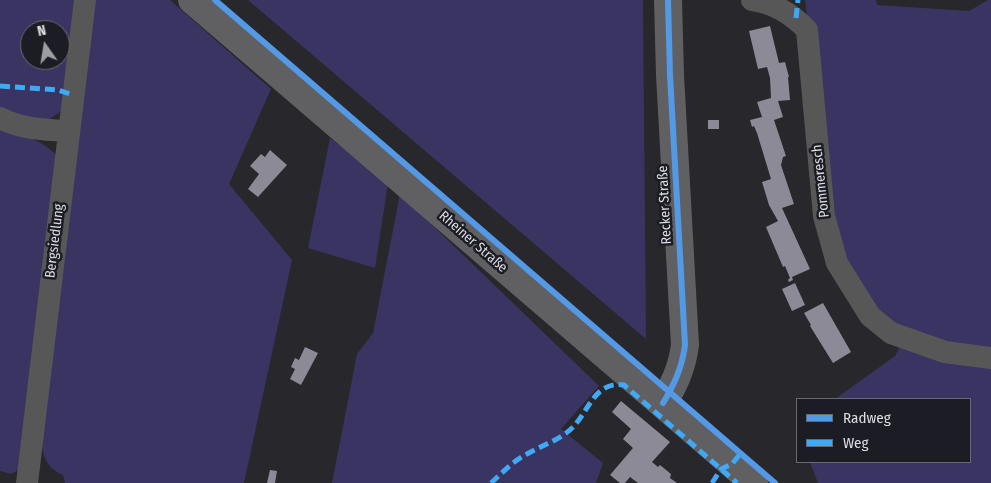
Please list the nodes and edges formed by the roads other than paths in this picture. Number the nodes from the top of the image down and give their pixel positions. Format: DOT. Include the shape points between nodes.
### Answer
graph roads {
  1 [pos="85,0"];
  2 [pos="192,0"];
  3 [pos="668,0"];
  4 [pos="752,0"];
  5 [pos="0,118"];
  6 [pos="68,131"];
  7 [pos="991,358"];
  8 [pos="663,404"];
  9 [pos="27,483"];
  10 [pos="754,483"];
  1 -- 6 [label="street, Bergsiedlung"];
  2 -- 8 [label="main road, Rheiner Straße"];
  3 -- 8 [label="main road, Recker Straße" via="685,345 682,364"];
  4 -- 7 [label="street, Pommeresch" via="766,2 795,17 807,30 824,216 837,263 870,316 891,333 945,352"];
  5 -- 6 [label="street" via="11,124"];
  6 -- 9 [label="street, Bergsiedlung"];
  8 -- 10 [label="main road, Rheiner Straße"];
}
